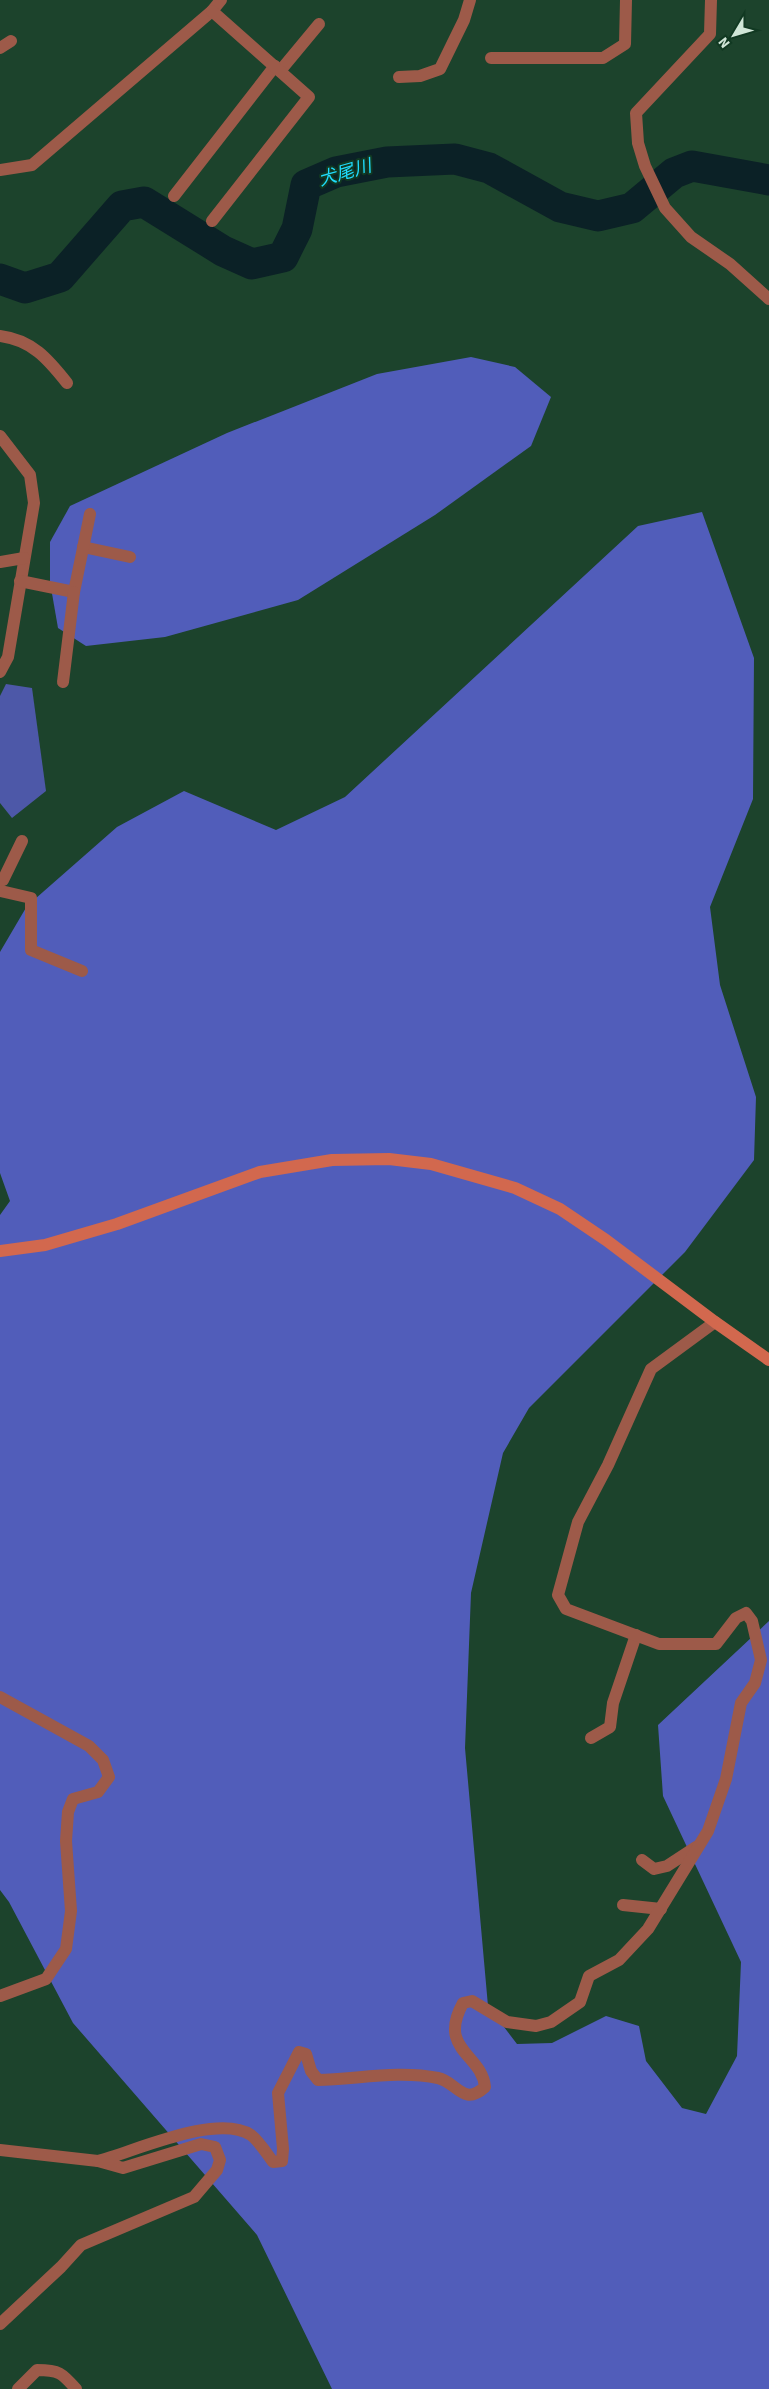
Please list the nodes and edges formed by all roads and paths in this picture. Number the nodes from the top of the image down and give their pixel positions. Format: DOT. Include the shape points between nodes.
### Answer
graph roads {
  1 [pos="222,0"];
  2 [pos="470,0"];
  3 [pos="626,0"];
  4 [pos="711,0"];
  5 [pos="212,11"];
  6 [pos="319,24"];
  7 [pos="491,58"];
  8 [pos="277,69"];
  9 [pos="398,77"];
  10 [pos="0,170"];
  11 [pos="174,196"];
  12 [pos="212,221"];
  13 [pos="769,299"];
  14 [pos="0,336"];
  15 [pos="67,383"];
  16 [pos="0,436"];
  17 [pos="90,514"];
  18 [pos="83,547"];
  19 [pos="130,557"];
  20 [pos="24,558"];
  21 [pos="0,562"];
  22 [pos="20,581"];
  23 [pos="74,592"];
  24 [pos="0,672"];
  25 [pos="63,682"];
  26 [pos="22,841"];
  27 [pos="1,886"];
  28 [pos="82,971"];
  29 [pos="0,1251"];
  30 [pos="715,1322"];
  31 [pos="769,1360"];
  32 [pos="636,1634"];
  33 [pos="0,1697"];
  34 [pos="591,1738"];
  35 [pos="700,1844"];
  36 [pos="642,1860"];
  37 [pos="623,1905"];
  38 [pos="660,1908"];
  39 [pos="0,1996"];
  40 [pos="0,2150"];
  41 [pos="98,2161"];
  42 [pos="0,2324"];
  43 [pos="18,2389"];
  44 [pos="76,2389"];
  1 -- 5 [label="street"];
  2 -- 9 [label="street" via="440,69 420,76"];
  3 -- 7 [label="street" via="625,44 603,58"];
  4 -- 13 [label="street" via="710,34 636,113 638,143 665,208 691,237 730,264"];
  5 -- 8 [label="street"];
  5 -- 10 [label="street" via="32,165"];
  6 -- 8 [label="street"];
  8 -- 11 [label="street"];
  8 -- 12 [label="street" via="309,97"];
  14 -- 15 [label="street" via="19,338 49,360"];
  16 -- 20 [label="street" via="30,475 34,503"];
  17 -- 18 [label="street"];
  18 -- 19 [label="street"];
  18 -- 23 [label="street"];
  20 -- 21 [label="street"];
  20 -- 22 [label="street"];
  22 -- 23 [label="street"];
  22 -- 24 [label="street" via="8,657"];
  23 -- 25 [label="street"];
  26 -- 27 [label="street"];
  27 -- 28 [label="street" via="31,898 30,950"];
  29 -- 30 [label="street" via="44,1245 117,1224 260,1172 332,1160 389,1159 431,1164 473,1175 515,1188 560,1209"];
  30 -- 31 [label="street"];
  30 -- 32 [label="street" via="651,1369 608,1466 578,1522 558,1595 566,1609"];
  32 -- 34 [label="street" via="613,1703 610,1727"];
  32 -- 35 [label="street" via="659,1644 716,1644 736,1618 746,1613 752,1621 761,1660 754,1683 741,1703 726,1779 708,1831"];
  33 -- 39 [label="street" via="89,1746 103,1760 109,1777 98,1792 73,1799 68,1812 66,1841 71,1911 66,1949 46,1979"];
  35 -- 36 [label="street" via="668,1866 654,1869"];
  35 -- 38 [label="street"];
  37 -- 38 [label="street"];
  38 -- 41 [label="street" via="648,1929 619,1960 589,1976 580,2002 551,2022 536,2026 506,2022 472,2001 463,2003 455,2017 455,2029 460,2048 484,2078 485,2087 478,2093 464,2094 441,2078 408,2074 318,2080 311,2071 306,2054 299,2052 278,2093 284,2149 282,2161 273,2162 252,2136 238,2130 198,2130"];
  40 -- 41 [label="street"];
  41 -- 42 [label="street" via="123,2168 202,2144 214,2147 220,2160 217,2170 194,2197 81,2245"];
  43 -- 44 [label="street" via="37,2370 54,2370"];
}
